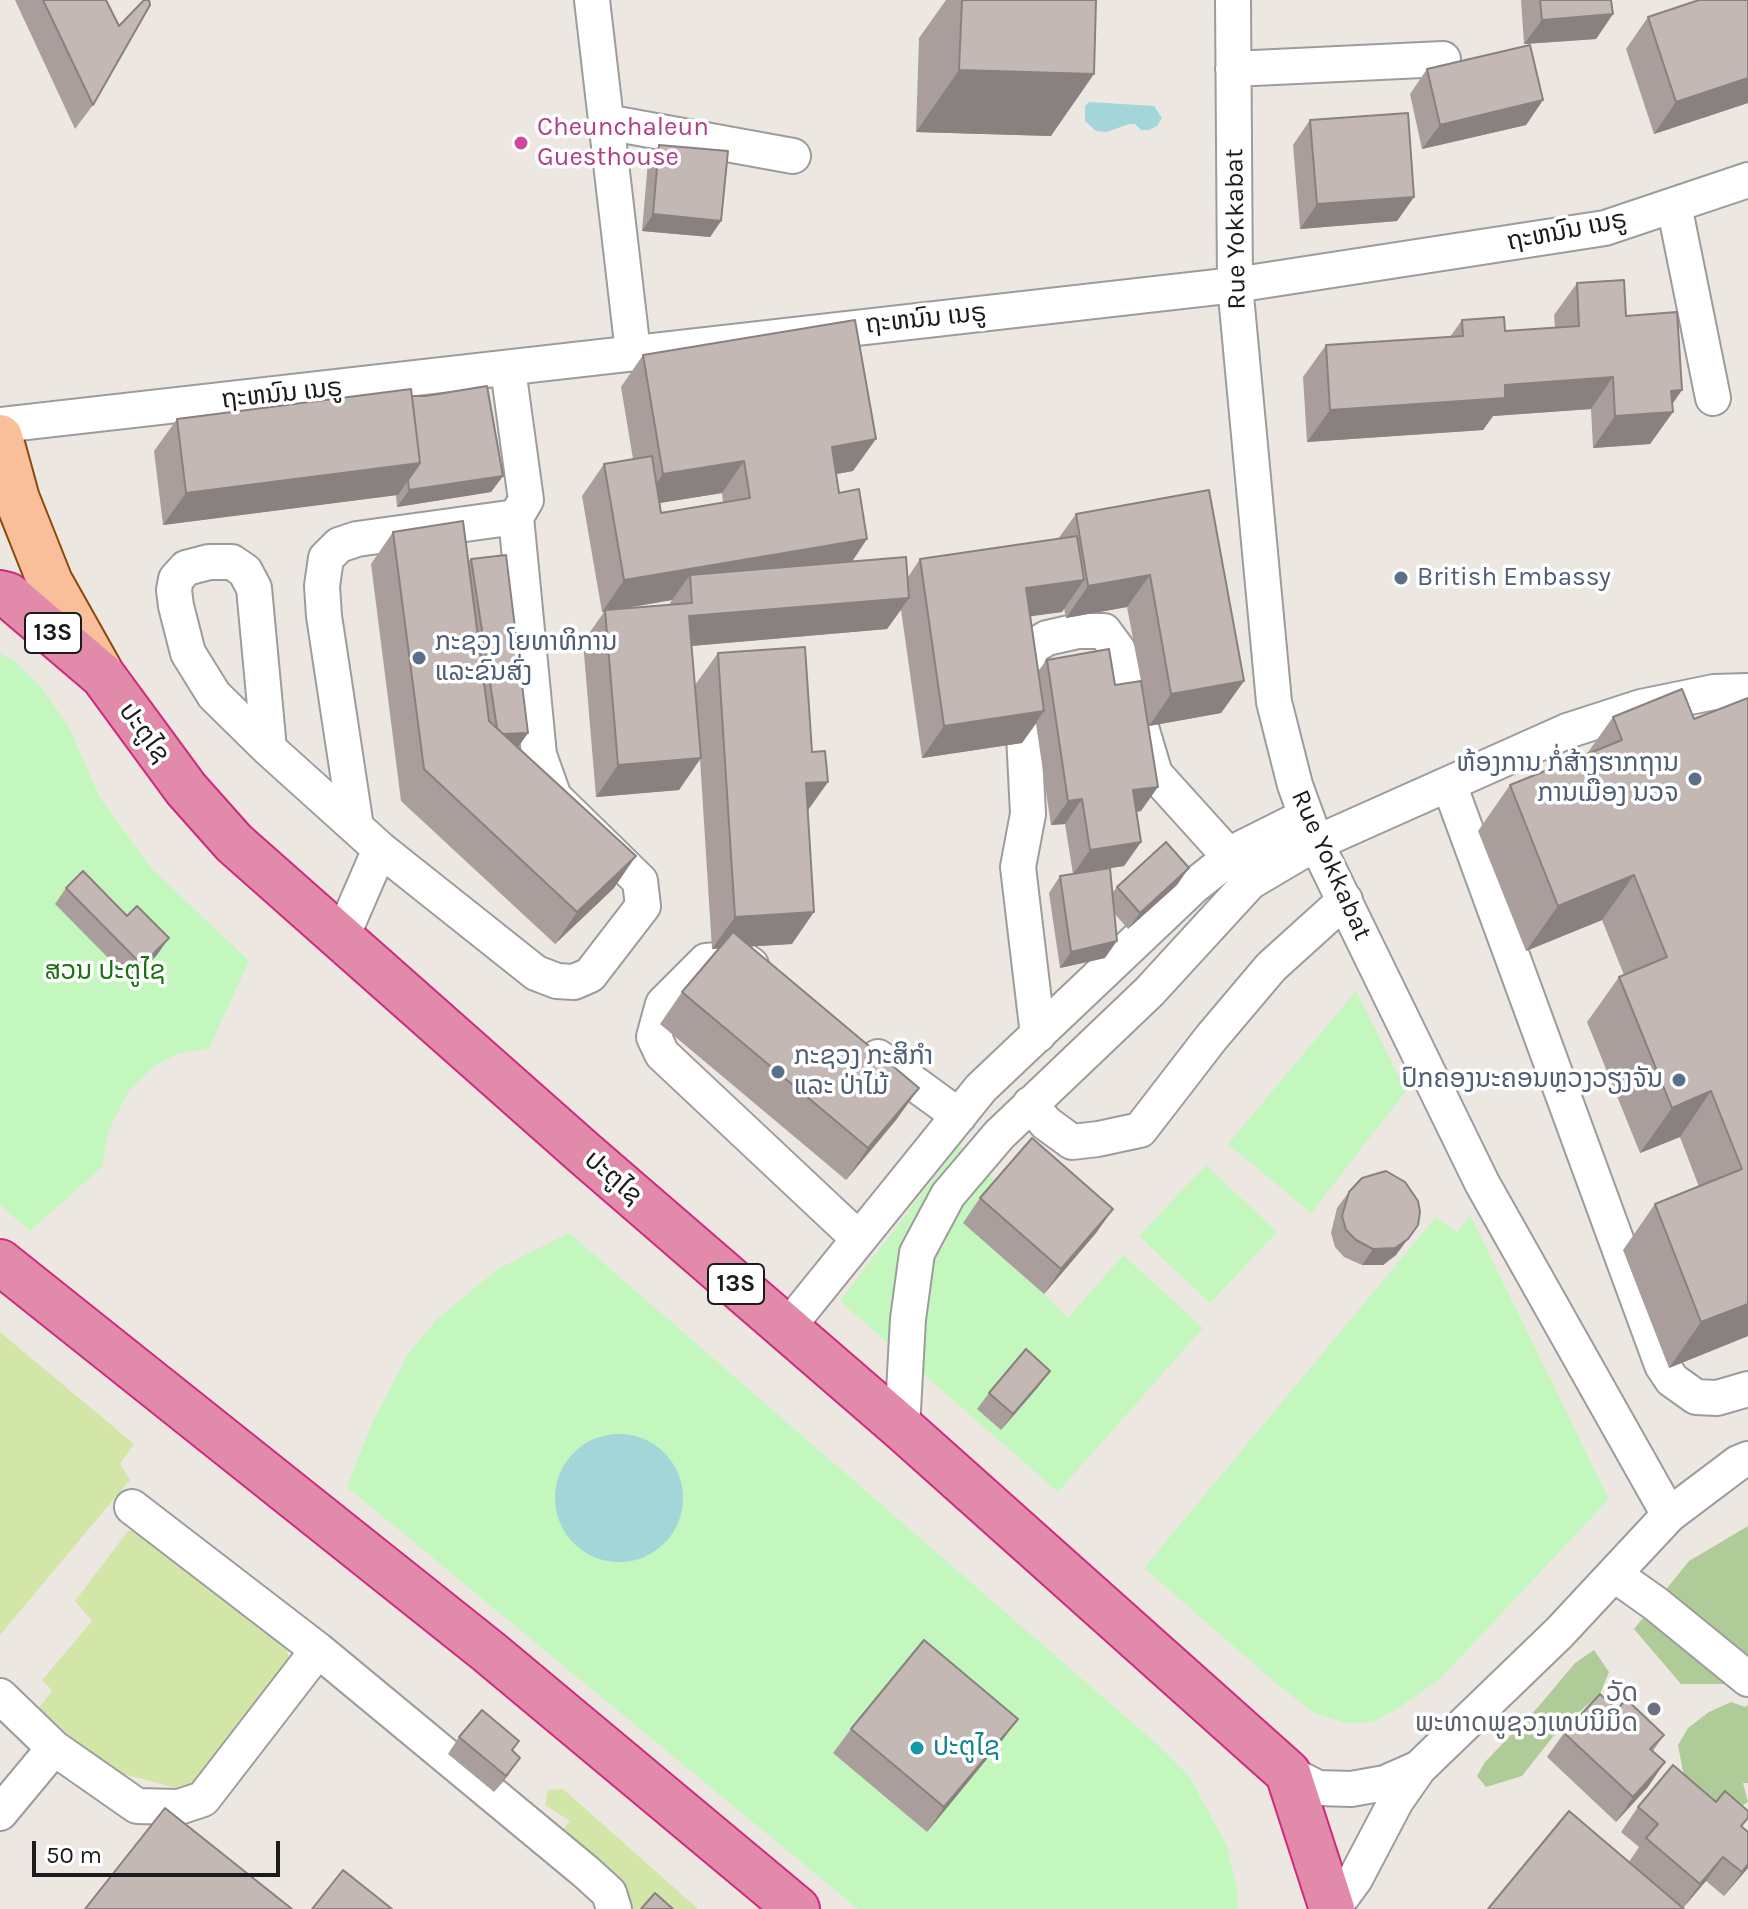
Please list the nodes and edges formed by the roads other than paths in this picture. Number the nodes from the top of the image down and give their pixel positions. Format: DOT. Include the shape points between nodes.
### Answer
graph roads {
  1 [pos="592,0"];
  2 [pos="1233,0"];
  3 [pos="1443,59"];
  4 [pos="1233,69"];
  5 [pos="606,122"];
  6 [pos="793,156"];
  7 [pos="1748,180"];
  8 [pos="1674,205"];
  9 [pos="1235,285"];
  10 [pos="633,352"];
  11 [pos="508,369"];
  12 [pos="1713,398"];
  13 [pos="0,425"];
  14 [pos="0,437"];
  15 [pos="516,517"];
  16 [pos="0,593"];
  17 [pos="103,676"];
  18 [pos="1748,691"];
  19 [pos="269,749"];
  20 [pos="1449,784"];
  21 [pos="1311,829"];
  22 [pos="368,838"];
  23 [pos="1230,857"];
  24 [pos="1345,900"];
  25 [pos="341,939"];
  26 [pos="780,986"];
  27 [pos="1038,1035"];
  28 [pos="856,1042"];
  29 [pos="1030,1104"];
  30 [pos="959,1116"];
  31 [pos="859,1239"];
  32 [pos="0,1262"];
  33 [pos="787,1328"];
  34 [pos="1748,1389"];
  35 [pos="902,1428"];
  36 [pos="1748,1459"];
  37 [pos="132,1507"];
  38 [pos="1669,1515"];
  39 [pos="1615,1575"];
  40 [pos="318,1650"];
  41 [pos="1748,1679"];
  42 [pos="0,1696"];
  43 [pos="54,1748"];
  44 [pos="1419,1768"];
  45 [pos="1288,1773"];
  46 [pos="0,1813"];
  47 [pos="614,1909"];
  48 [pos="797,1909"];
  49 [pos="1332,1909"];
  1 -- 5 [label="street"];
  2 -- 4 [label="street, Rue Yokkabat"];
  3 -- 4 [label="street"];
  4 -- 9 [label="street, Rue Yokkabat"];
  5 -- 6 [label="street"];
  5 -- 10 [label="street"];
  7 -- 8 [label="street, ຖະຫນົນ ເນຣູ"];
  8 -- 9 [label="street, ຖະຫນົນ ເນຣູ" via="1605,228"];
  8 -- 12 [label="street"];
  9 -- 10 [label="street, ຖະຫນົນ ເນຣູ"];
  9 -- 21 [label="street, Rue Yokkabat" via="1274,702"];
  10 -- 11 [label="street, ຖະຫນົນ ເນຣູ"];
  11 -- 13 [label="street, ຖະຫນົນ ເນຣູ"];
  11 -- 15 [label="street" via="526,500"];
  14 -- 17 [label="main road" via="17,499 50,582"];
  15 -- 22 [label="street" via="357,539 339,545 326,558 324,616"];
  15 -- 22 [label="street" via="539,755 554,797 640,881 643,906 590,975 574,982 557,981 536,973"];
  16 -- 17 [label="highway, ປະຕູໄຊ / 13S"];
  17 -- 25 [label="highway, ປະຕູໄຊ / 13S" via="195,800 234,843"];
  18 -- 20 [label="street" via="1714,692 1596,720"];
  19 -- 19 [label="street" via="214,695 188,653 174,590 186,568 232,562 245,571 254,588"];
  19 -- 22 [label="street"];
  20 -- 21 [label="street"];
  20 -- 34 [label="street" via="1662,1365 1672,1380 1696,1397 1717,1398"];
  21 -- 23 [label="street" via="1242,848"];
  21 -- 24 [label="street, Rue Yokkabat"];
  21 -- 29 [label="street" via="1250,882 1149,992"];
  22 -- 25 [label="street"];
  23 -- 27 [label="street"];
  23 -- 27 [label="street" via="1155,774 1118,650 1104,631 1078,631 1032,647 1021,676 1028,814 1018,867"];
  24 -- 29 [label="street" via="1271,967 1140,1130 1072,1142"];
  24 -- 38 [label="street, Rue Yokkabat" via="1482,1183"];
  25 -- 33 [label="highway, ປະຕູໄຊ / 13S"];
  26 -- 31 [label="street" via="741,958 706,961 663,1004 654,1037 662,1054"];
  27 -- 30 [label="street"];
  28 -- 30 [label="street"];
  29 -- 35 [label="street" via="948,1195 917,1253"];
  30 -- 31 [label="street"];
  31 -- 33 [label="street"];
  32 -- 48 [label="highway" via="489,1652"];
  33 -- 35 [label="highway, ປະຕູໄຊ / 13S"];
  35 -- 45 [label="highway, ປະຕູໄຊ / 13S"];
  36 -- 38 [label="street"];
  37 -- 40 [label="street"];
  38 -- 39 [label="street"];
  39 -- 41 [label="street"];
  39 -- 44 [label="street"];
  40 -- 43 [label="street" via="203,1799 179,1807 137,1806"];
  40 -- 47 [label="street" via="586,1872 609,1893"];
  42 -- 43 [label="street"];
  43 -- 46 [label="street"];
  44 -- 45 [label="street" via="1385,1783 1351,1789 1318,1788"];
  44 -- 49 [label="street"];
  45 -- 49 [label="highway"];
}
